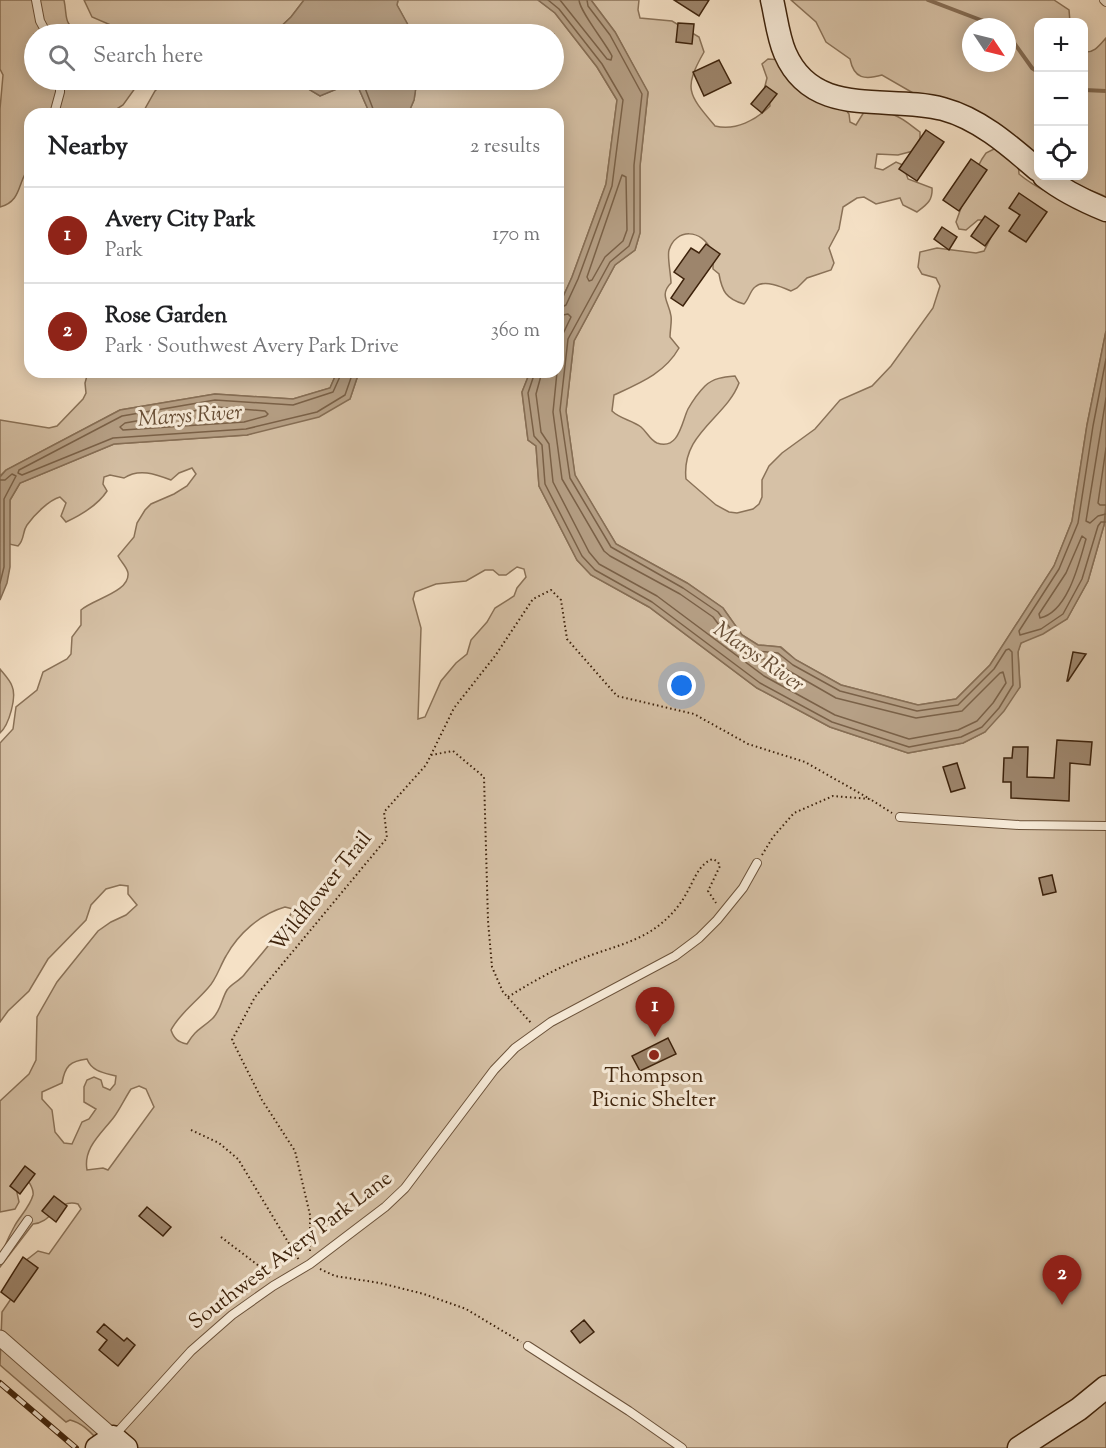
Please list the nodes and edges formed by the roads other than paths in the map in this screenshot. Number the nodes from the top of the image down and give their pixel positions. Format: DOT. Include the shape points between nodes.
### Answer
graph roads {
  1 [pos="36,0"];
  2 [pos="772,0"];
  3 [pos="42,24"];
  4 [pos="60,90"];
  5 [pos="56,108"];
  6 [pos="1034,167"];
  7 [pos="1049,180"];
  8 [pos="1106,210"];
  9 [pos="900,817"];
  10 [pos="1106,826"];
  11 [pos="757,864"];
  12 [pos="28,1220"];
  13 [pos="0,1260"];
  14 [pos="0,1338"];
  15 [pos="528,1346"];
  16 [pos="1106,1387"];
  17 [pos="112,1444"];
  18 [pos="682,1448"];
  19 [pos="1019,1448"];
  1 -- 3 [label="lane"];
  2 -- 6 [label="street" via="785,53 803,81 846,100 908,103 954,112 979,124"];
  4 -- 5 [label="lane"];
  7 -- 8 [label="street" via="1080,200"];
  9 -- 10 [label="lane"];
  11 -- 17 [label="lane, Southwest Avery Park Lane" via="726,910 699,938 675,956 538,1030 515,1048 405,1188 307,1266 232,1315 191,1351"];
  12 -- 13 [label="lane"];
  14 -- 17 [label="street"];
  15 -- 18 [label="lane"];
  16 -- 19 [label="street"];
}
